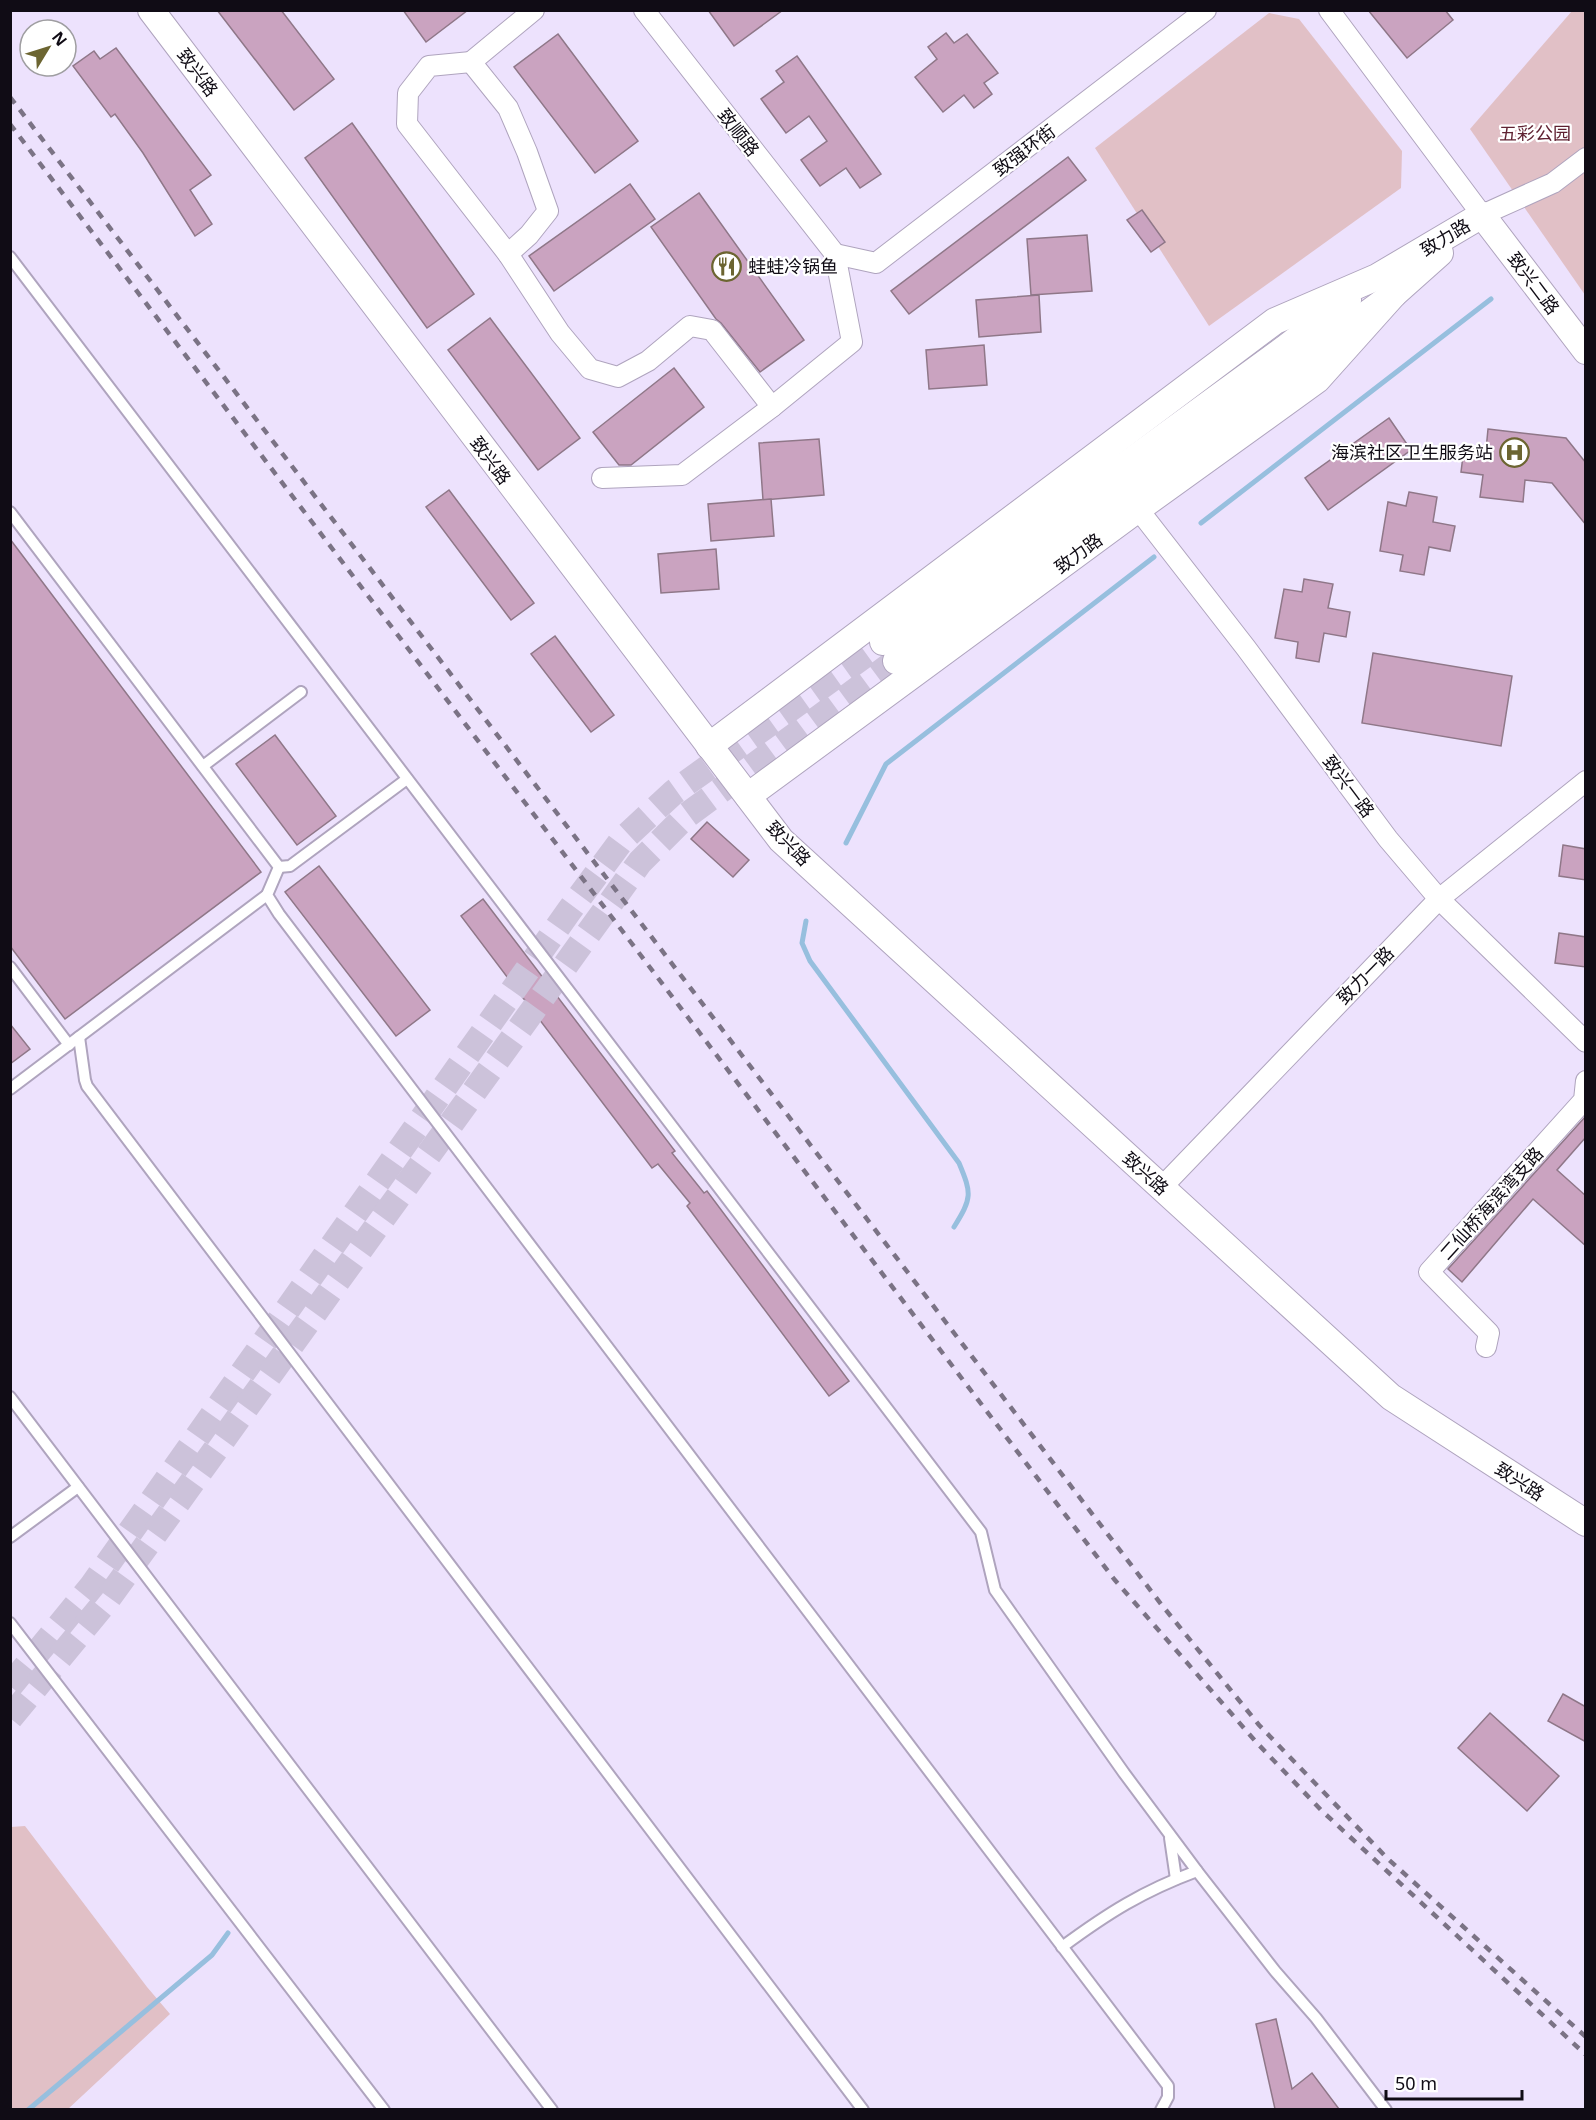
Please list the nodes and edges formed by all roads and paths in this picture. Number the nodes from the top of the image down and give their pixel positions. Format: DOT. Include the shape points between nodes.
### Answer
graph roads {
  1 [pos="151,10"];
  2 [pos="534,10"];
  3 [pos="644,10"];
  4 [pos="1206,10"];
  5 [pos="1329,10"];
  6 [pos="471,62"];
  7 [pos="1586,158"];
  8 [pos="1482,215"];
  9 [pos="508,254"];
  10 [pos="835,254"];
  11 [pos="10,257"];
  12 [pos="1385,286"];
  13 [pos="1586,351"];
  14 [pos="772,407"];
  15 [pos="602,478"];
  16 [pos="1137,509"];
  17 [pos="10,512"];
  18 [pos="890,651"];
  19 [pos="301,692"];
  20 [pos="709,746"];
  21 [pos="203,766"];
  22 [pos="407,779"];
  23 [pos="1586,781"];
  24 [pos="748,796"];
  25 [pos="279,867"];
  26 [pos="267,895"];
  27 [pos="1438,898"];
  28 [pos="10,967"];
  29 [pos="79,1037"];
  30 [pos="1586,1042"];
  31 [pos="69,1045"];
  32 [pos="1586,1081"];
  33 [pos="10,1089"];
  34 [pos="1162,1187"];
  35 [pos="1486,1347"];
  36 [pos="10,1397"];
  37 [pos="78,1487"];
  38 [pos="1586,1523"];
  39 [pos="10,1537"];
  40 [pos="10,1623"];
  41 [pos="1170,1834"];
  42 [pos="1197,1871"];
  43 [pos="1176,1879"];
  44 [pos="1062,1947"];
  45 [pos="384,2109"];
  46 [pos="552,2109"];
  47 [pos="863,2109"];
  48 [pos="1161,2109"];
  49 [pos="1386,2109"];
  1 -- 20 [label="street, 致兴路"];
  2 -- 6 [label="street"];
  3 -- 10 [label="street, 致顺路"];
  4 -- 10 [label="street, 致强环街" via="876,263"];
  5 -- 8 [label="street"];
  6 -- 9 [label="street" via="508,108 548,211"];
  6 -- 9 [label="street" via="429,66 408,93 407,124"];
  7 -- 8 [label="street, 致力路" via="1553,183"];
  8 -- 12 [label="street, 致力路"];
  8 -- 13 [label="street, 致兴二路"];
  9 -- 14 [label="street" via="560,333 590,369 618,377 648,361 690,326 712,330"];
  10 -- 14 [label="street" via="852,342"];
  11 -- 22 [label="lane"];
  12 -- 16 [label="street, 致力路" via="1317,380"];
  12 -- 18 [label="street, 致力路" via="1284,350"];
  14 -- 15 [label="street" via="682,475"];
  16 -- 18 [label="street, 致力路"];
  16 -- 27 [label="street, 致兴一路" via="1388,839"];
  17 -- 21 [label="lane"];
  18 -- 20 [label="street, 致力路"];
  18 -- 24 [label="street, 致力路"];
  19 -- 21 [label="lane"];
  20 -- 24 [label="street, 致兴路"];
  21 -- 25 [label="lane"];
  22 -- 25 [label="lane" via="290,866"];
  22 -- 41 [label="lane" via="981,1532 996,1590"];
  23 -- 27 [label="street, 致力一路"];
  24 -- 34 [label="street, 致兴路" via="781,840"];
  25 -- 26 [label="lane"];
  26 -- 29 [label="lane"];
  26 -- 44 [label="lane"];
  27 -- 30 [label="street, 致兴一路"];
  27 -- 34 [label="street, 致力一路"];
  28 -- 31 [label="lane"];
  29 -- 31 [label="lane"];
  29 -- 47 [label="lane" via="87,1086"];
  31 -- 33 [label="lane"];
  32 -- 35 [label="street, 二仙桥海滨湾支路" via="1584,1100 1429,1272 1489,1333"];
  34 -- 38 [label="street, 致兴路" via="1391,1397"];
  36 -- 37 [label="lane"];
  37 -- 39 [label="lane"];
  37 -- 46 [label="lane"];
  40 -- 45 [label="lane"];
  41 -- 42 [label="lane"];
  41 -- 43 [label="lane"];
  42 -- 43 [label="lane"];
  42 -- 49 [label="lane"];
  43 -- 44 [label="lane" via="1118,1907"];
  44 -- 48 [label="lane" via="1168,2086 1168,2097"];
}
